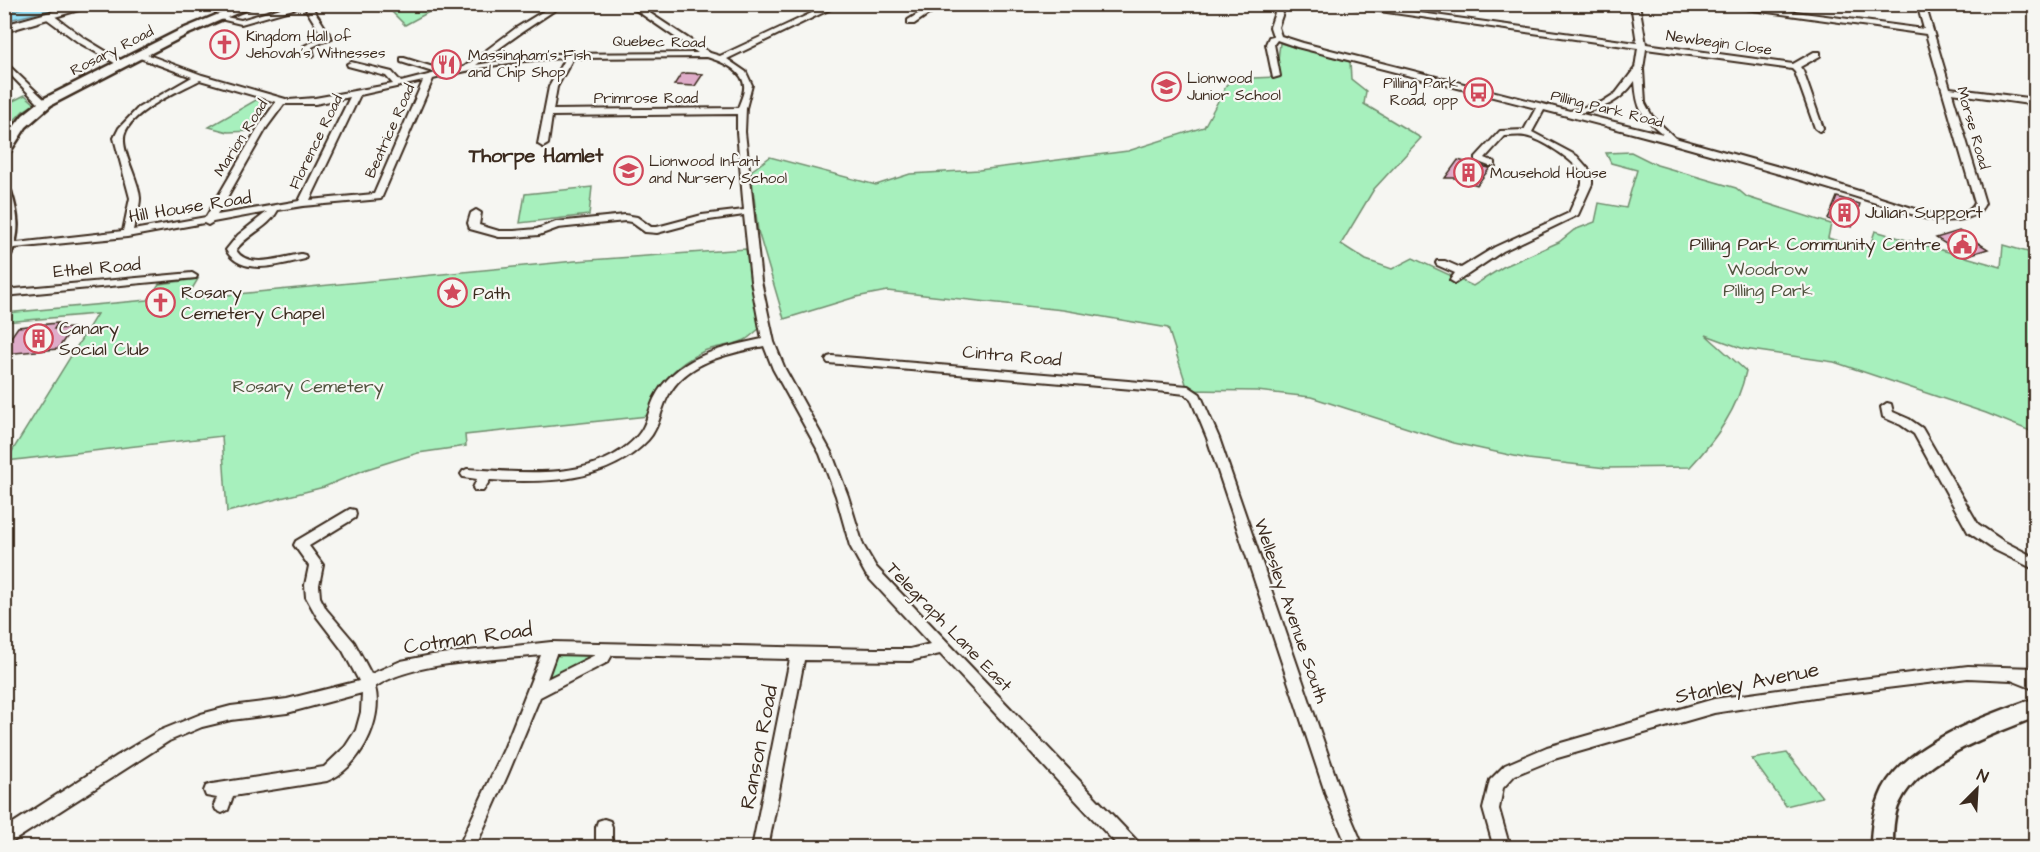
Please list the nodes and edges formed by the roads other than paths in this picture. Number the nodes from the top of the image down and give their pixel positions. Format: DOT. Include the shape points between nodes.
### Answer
graph roads {
  1 [pos="94,4"];
  2 [pos="253,4"];
  3 [pos="305,4"];
  4 [pos="561,4"];
  5 [pos="630,4"];
  6 [pos="838,4"];
  7 [pos="940,4"];
  8 [pos="1282,4"];
  9 [pos="1334,4"];
  10 [pos="1635,4"];
  11 [pos="1713,4"];
  12 [pos="1921,4"];
  13 [pos="1395,9"];
  14 [pos="50,17"];
  15 [pos="220,18"];
  16 [pos="911,22"];
  17 [pos="4,29"];
  18 [pos="1929,32"];
  19 [pos="1277,37"];
  20 [pos="1642,46"];
  21 [pos="311,54"];
  22 [pos="1817,54"];
  23 [pos="707,55"];
  24 [pos="140,56"];
  25 [pos="571,56"];
  26 [pos="720,59"];
  27 [pos="404,60"];
  28 [pos="4,63"];
  29 [pos="123,64"];
  30 [pos="351,64"];
  31 [pos="1794,67"];
  32 [pos="468,68"];
  33 [pos="1639,69"];
  34 [pos="444,73"];
  35 [pos="1276,76"];
  36 [pos="199,77"];
  37 [pos="429,78"];
  38 [pos="399,85"];
  39 [pos="1947,90"];
  40 [pos="356,94"];
  41 [pos="46,102"];
  42 [pos="281,102"];
  43 [pos="2036,102"];
  44 [pos="1540,106"];
  45 [pos="742,111"];
  46 [pos="550,113"];
  47 [pos="1570,114"];
  48 [pos="1819,128"];
  49 [pos="1527,133"];
  50 [pos="1674,140"];
  51 [pos="543,144"];
  52 [pos="4,152"];
  53 [pos="1492,164"];
  54 [pos="4,192"];
  55 [pos="378,197"];
  56 [pos="303,203"];
  57 [pos="274,209"];
  58 [pos="748,212"];
  59 [pos="476,213"];
  60 [pos="1927,216"];
  61 [pos="208,222"];
  62 [pos="127,234"];
  63 [pos="6,250"];
  64 [pos="301,256"];
  65 [pos="1441,263"];
  66 [pos="192,276"];
  67 [pos="4,293"];
  68 [pos="768,342"];
  69 [pos="832,360"];
  70 [pos="1188,390"];
  71 [pos="1887,414"];
  72 [pos="467,474"];
  73 [pos="486,475"];
  74 [pos="479,488"];
  75 [pos="350,514"];
  76 [pos="2036,565"];
  77 [pos="942,647"];
  78 [pos="551,648"];
  79 [pos="609,648"];
  80 [pos="798,655"];
  81 [pos="2013,674"];
  82 [pos="2036,674"];
  83 [pos="2036,684"];
  84 [pos="366,685"];
  85 [pos="536,692"];
  86 [pos="2036,707"];
  87 [pos="228,789"];
  88 [pos="212,791"];
  89 [pos="222,805"];
  90 [pos="604,827"];
  91 [pos="4,839"];
  92 [pos="466,848"];
  93 [pos="604,848"];
  94 [pos="760,848"];
  95 [pos="1132,848"];
  96 [pos="1356,848"];
  97 [pos="1503,848"];
  98 [pos="1882,848"];
  1 -- 14 [label="main road"];
  2 -- 15 [label="street, Rosary Road"];
  3 -- 15 [label="street" via="241,22"];
  3 -- 21 [label="street" via="328,38 308,46"];
  4 -- 32 [label="street"];
  5 -- 23 [label="street"];
  6 -- 26 [label="street, Quebec Road"];
  7 -- 16 [label="street"];
  8 -- 19 [label="street" via="1274,27"];
  9 -- 13 [label="street, Newbegin Close"];
  10 -- 20 [label="street"];
  11 -- 18 [label="street"];
  12 -- 18 [label="street, Morse Road"];
  13 -- 20 [label="street, Newbegin Close"];
  14 -- 17 [label="main road"];
  14 -- 29 [label="street"];
  15 -- 24 [label="street, Rosary Road"];
  18 -- 39 [label="street, Morse Road"];
  19 -- 35 [label="street" via="1270,44"];
  19 -- 44 [label="street, Pilling Park Road"];
  20 -- 31 [label="street, Newbegin Close"];
  20 -- 33 [label="street"];
  22 -- 31 [label="street, Newbegin Close"];
  23 -- 25 [label="street, Quebec Road"];
  23 -- 26 [label="street, Quebec Road"];
  24 -- 29 [label="street, Rosary Road"];
  24 -- 36 [label="street, Quebec Road"];
  25 -- 32 [label="street, Quebec Road" via="544,56"];
  25 -- 46 [label="street" via="553,87"];
  26 -- 45 [label="street, Telegraph Lane East" via="746,77 748,87"];
  27 -- 34 [label="street"];
  28 -- 41 [label="street"];
  29 -- 41 [label="street, Rosary Road"];
  30 -- 38 [label="street" via="389,74"];
  31 -- 48 [label="street, Newbegin Close" via="1800,71"];
  32 -- 34 [label="street, Quebec Road"];
  33 -- 47 [label="street" via="1617,99 1605,106"];
  33 -- 50 [label="street" via="1641,104 1648,117"];
  34 -- 37 [label="street, Quebec Road"];
  36 -- 42 [label="street, Quebec Road"];
  36 -- 62 [label="street" via="150,104 122,128 119,138 135,198"];
  37 -- 38 [label="street, Quebec Road"];
  37 -- 55 [label="street, Beatrice Road"];
  38 -- 40 [label="street, Quebec Road"];
  39 -- 43 [label="street"];
  39 -- 60 [label="street, Morse Road" via="1980,203 1968,215"];
  40 -- 42 [label="street, Quebec Road"];
  40 -- 56 [label="street, Florence Road"];
  41 -- 52 [label="street, Rosary Road" via="16,130"];
  42 -- 61 [label="street, Marion Road"];
  44 -- 47 [label="street, Pilling Park Road"];
  44 -- 49 [label="street"];
  45 -- 46 [label="street, Primrose Road"];
  45 -- 58 [label="street, Telegraph Lane East"];
  46 -- 51 [label="street"];
  47 -- 50 [label="street, Pilling Park Road"];
  49 -- 53 [label="street" via="1503,133 1479,159"];
  49 -- 65 [label="street" via="1561,150 1587,173 1588,180 1573,215 1499,249 1459,276"];
  50 -- 60 [label="street, Pilling Park Road"];
  54 -- 63 [label="street" via="12,228"];
  55 -- 56 [label="street, Hill House Road"];
  56 -- 57 [label="street, Hill House Road"];
  57 -- 61 [label="street, Hill House Road"];
  57 -- 64 [label="street" via="272,216 236,241 232,255 248,263"];
  58 -- 59 [label="street" via="702,218 657,230 625,218 514,234 474,227"];
  58 -- 68 [label="street, Telegraph Lane East"];
  61 -- 62 [label="street, Hill House Road"];
  62 -- 63 [label="street, Hill House Road"];
  66 -- 67 [label="street, Ethel Road"];
  68 -- 73 [label="street" via="714,355 682,373 658,404 654,422 645,436 611,461 564,475"];
  68 -- 77 [label="street, Telegraph Lane East" via="826,454 857,546 871,572"];
  69 -- 70 [label="street, Cintra Road"];
  70 -- 96 [label="street, Wellesley Avenue South" via="1196,397 1213,438 1336,801"];
  71 -- 76 [label="street" via="1917,432 1973,528"];
  72 -- 73 [label="street"];
  73 -- 74 [label="street"];
  75 -- 84 [label="street" via="301,545 316,565 312,595 353,653"];
  77 -- 80 [label="street, Cotman Road" via="910,655"];
  77 -- 95 [label="street, Telegraph Lane East"];
  78 -- 79 [label="street, Cotman Road"];
  78 -- 84 [label="street, Cotman Road" via="432,661 382,674"];
  78 -- 85 [label="street"];
  79 -- 80 [label="street, Cotman Road"];
  79 -- 85 [label="street" via="603,657"];
  80 -- 94 [label="street, Ranson Road"];
  81 -- 82 [label="street, Stanley Avenue"];
  81 -- 83 [label="street, Stanley Avenue"];
  81 -- 97 [label="street, Stanley Avenue" via="1968,672 1714,706 1552,752 1510,770 1496,785 1491,809"];
  84 -- 87 [label="street" via="371,699 367,720 359,739 337,768 327,774"];
  84 -- 91 [label="street, Cotman Road" via="287,706 201,721 164,736"];
  85 -- 92 [label="street"];
  86 -- 98 [label="street" via="1944,748 1911,771 1894,791 1887,809"];
  87 -- 88 [label="street"];
  87 -- 89 [label="street"];
  90 -- 93 [label="street"];
}
